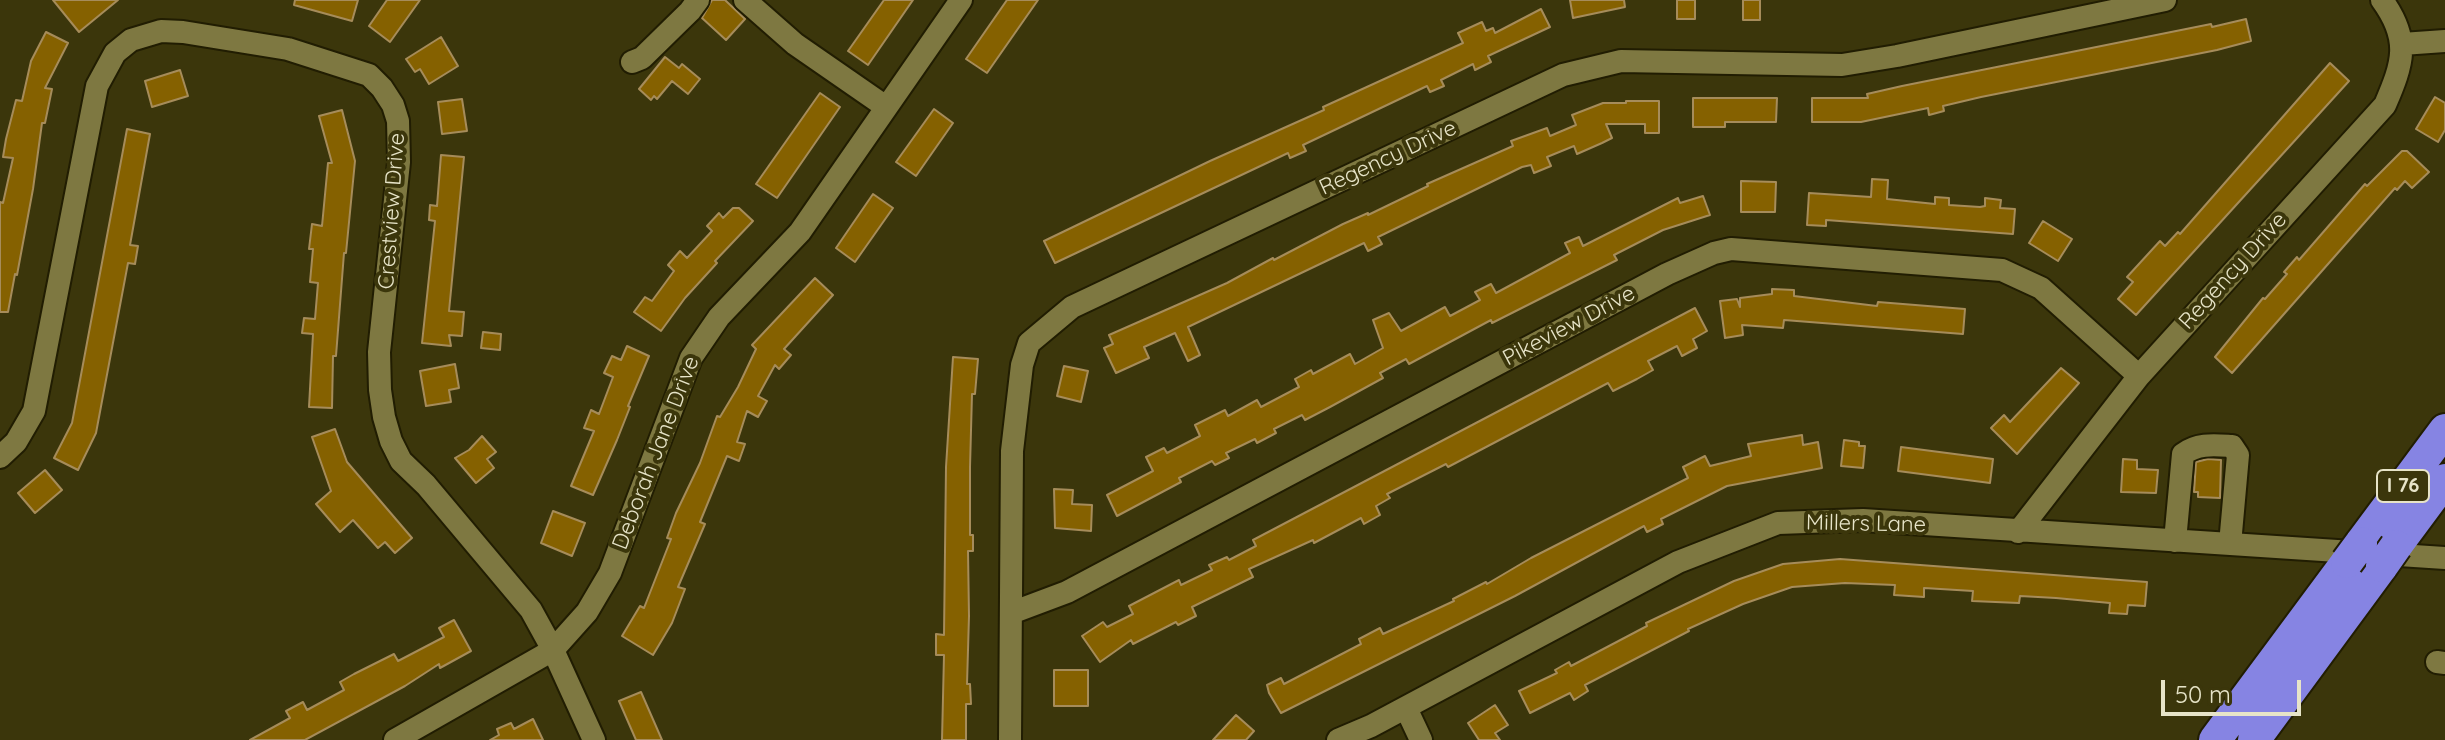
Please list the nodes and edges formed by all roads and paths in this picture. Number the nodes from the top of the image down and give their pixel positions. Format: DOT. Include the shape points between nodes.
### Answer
graph roads {
  1 [pos="698,0"];
  2 [pos="745,0"];
  3 [pos="961,0"];
  4 [pos="2165,0"];
  5 [pos="2382,0"];
  6 [pos="2445,41"];
  7 [pos="2402,44"];
  8 [pos="632,62"];
  9 [pos="886,107"];
  10 [pos="2139,376"];
  11 [pos="2445,430"];
  12 [pos="0,457"];
  13 [pos="2445,480"];
  14 [pos="2018,532"];
  15 [pos="2175,541"];
  16 [pos="2230,544"];
  17 [pos="2372,554"];
  18 [pos="2445,558"];
  19 [pos="1011,613"];
  20 [pos="553,650"];
  21 [pos="1406,708"];
  22 [pos="395,740"];
  23 [pos="594,740"];
  24 [pos="1010,740"];
  25 [pos="1338,740"];
  26 [pos="1421,740"];
  27 [pos="2215,740"];
  28 [pos="2254,740"];
  1 -- 8 [label="street"];
  2 -- 9 [label="street" via="795,44"];
  3 -- 9 [label="street, Deborah Jane Drive"];
  4 -- 19 [label="street, Regency Drive" via="1842,65 1621,61 1563,75 1072,307 1029,343 1022,365 1012,451"];
  5 -- 7 [label="street" via="2397,22"];
  6 -- 7 [label="street"];
  7 -- 10 [label="street, Regency Drive" via="2398,76 2385,105"];
  9 -- 20 [label="street, Deborah Jane Drive" via="800,232 719,317 691,358 610,573 587,612"];
  10 -- 14 [label="street, Regency Drive"];
  10 -- 19 [label="street, Pikeview Drive" via="2041,288 2002,270 1731,249 1667,274 1067,592"];
  11 -- 17 [label="highway, I 76"];
  12 -- 20 [label="street, Crestview Drive" via="34,411 97,86 115,53 131,40 161,31 183,32 288,49 369,75 393,105 398,121 398,177 379,352 380,390 391,441 401,461 531,610"];
  13 -- 17 [label="highway, I 76"];
  14 -- 15 [label="street, Millers Lane"];
  14 -- 21 [label="street, Millers Lane" via="1863,520 1778,523 1678,562"];
  15 -- 16 [label="street, Millers Lane"];
  15 -- 16 [label="street" via="2183,454 2207,444 2232,446 2238,455"];
  16 -- 18 [label="street, Millers Lane"];
  17 -- 27 [label="highway, I 76"];
  17 -- 28 [label="highway, I 76"];
  19 -- 24 [label="street, Regency Drive"];
  20 -- 22 [label="street, Deborah Jane Drive"];
  20 -- 23 [label="street, Crestview Drive"];
  21 -- 25 [label="street, Millers Lane"];
  21 -- 26 [label="street"];
}
